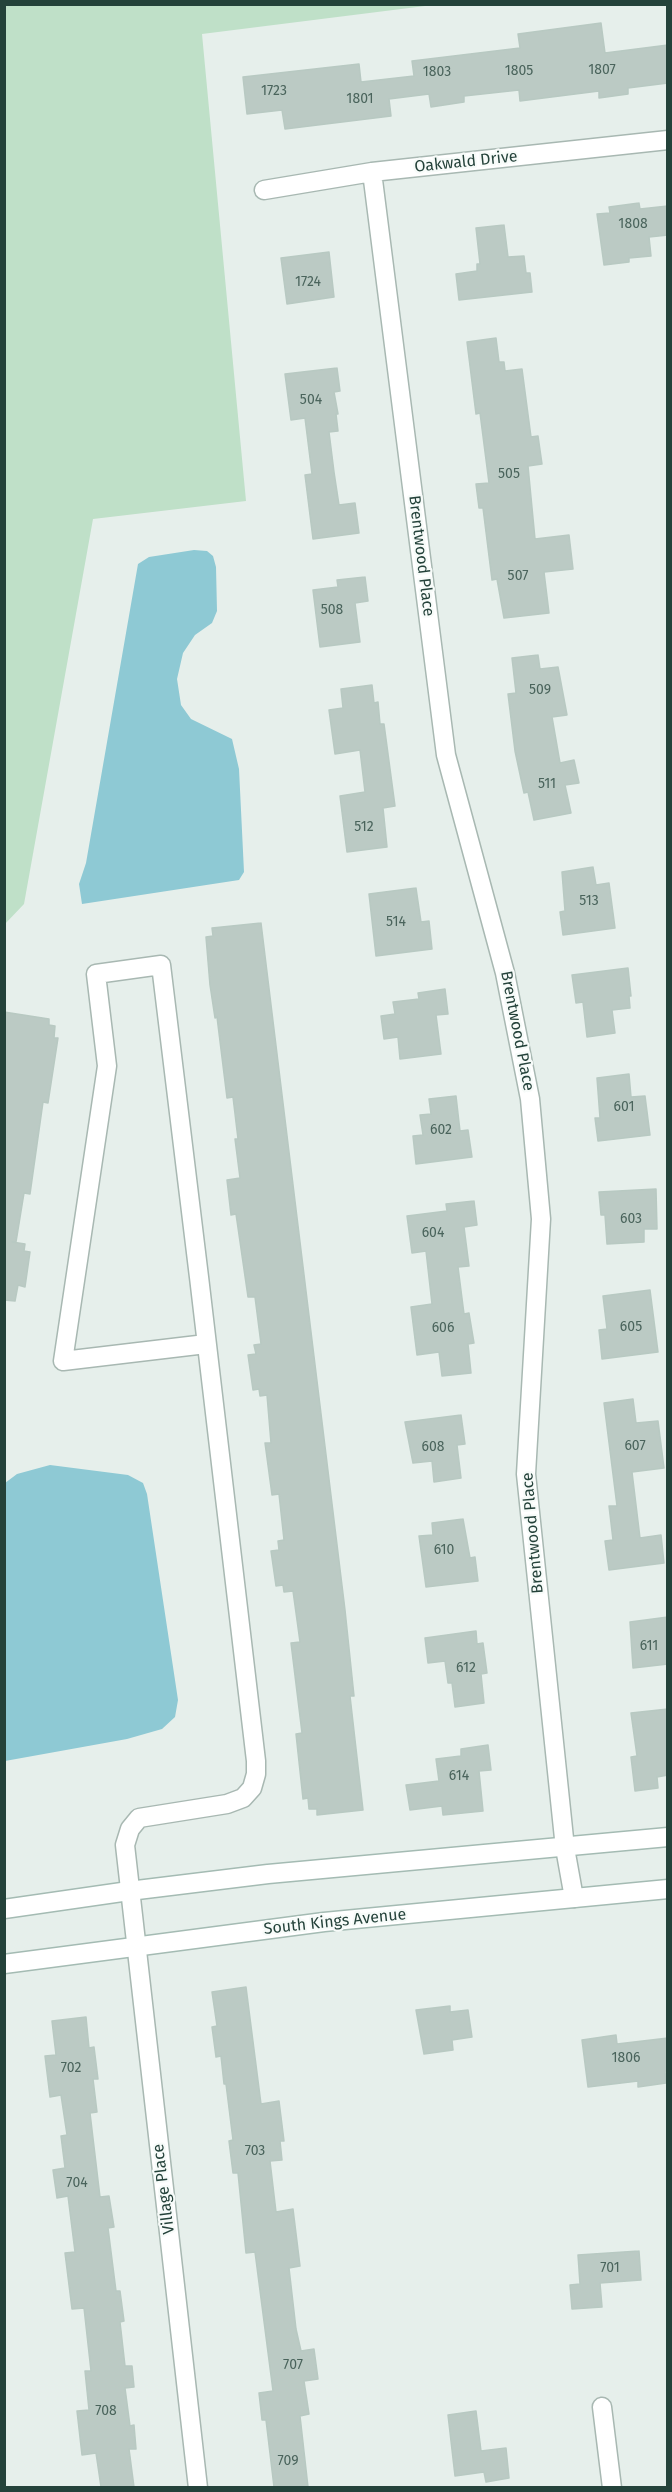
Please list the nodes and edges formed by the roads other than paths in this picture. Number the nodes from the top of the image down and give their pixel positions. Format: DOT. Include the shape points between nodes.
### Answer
graph roads {
  1 [pos="668,140"];
  2 [pos="372,172"];
  3 [pos="264,190"];
  4 [pos="206,1344"];
  5 [pos="668,1837"];
  6 [pos="565,1848"];
  7 [pos="668,1889"];
  8 [pos="129,1891"];
  9 [pos="574,1899"];
  10 [pos="4,1909"];
  11 [pos="135,1945"];
  12 [pos="4,1964"];
  13 [pos="602,2407"];
  14 [pos="198,2487"];
  15 [pos="612,2487"];
  1 -- 2 [label="street, Oakwald Drive"];
  2 -- 3 [label="street, Oakwald Drive"];
  2 -- 6 [label="street, Brentwood Place" via="446,755 506,973 530,1099 541,1219 526,1474"];
  4 -- 4 [label="street" via="63,1361 107,1066 96,974 161,964"];
  4 -- 8 [label="street, Village Place" via="256,1774 252,1788 243,1798 139,1818 125,1845"];
  5 -- 6 [label="street"];
  6 -- 8 [label="street" via="268,1874"];
  6 -- 9 [label="street, Brentwood Place"];
  7 -- 9 [label="street, South Kings Avenue"];
  8 -- 10 [label="street"];
  8 -- 11 [label="street, Village Place"];
  9 -- 11 [label="street, South Kings Avenue" via="324,1922"];
  11 -- 12 [label="street, South Kings Avenue"];
  11 -- 14 [label="street, Village Place"];
  13 -- 15 [label="street"];
}
